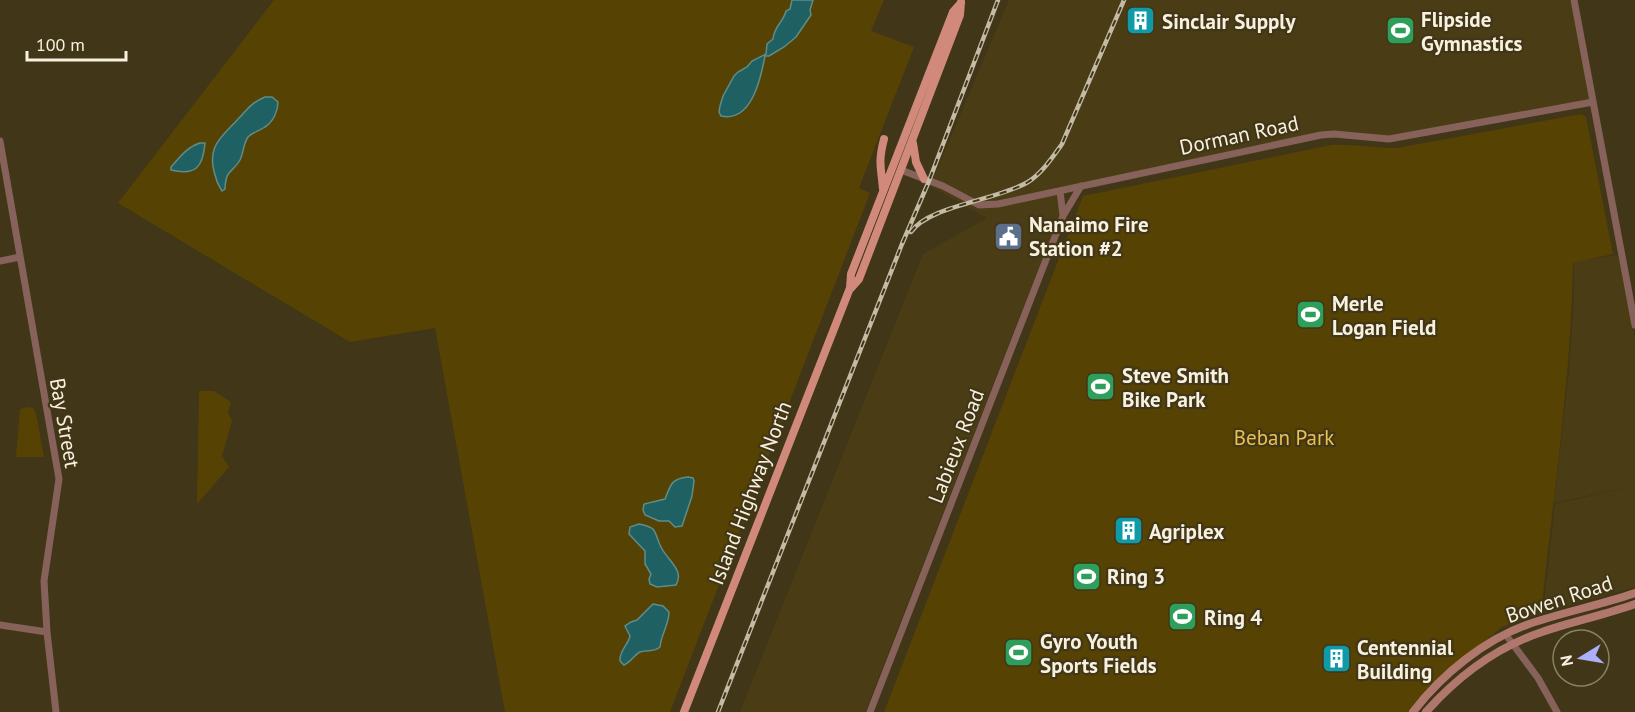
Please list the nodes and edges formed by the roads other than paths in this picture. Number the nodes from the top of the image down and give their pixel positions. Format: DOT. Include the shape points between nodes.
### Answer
graph roads {
  1 [pos="1574,0"];
  2 [pos="961,2"];
  3 [pos="1593,102"];
  4 [pos="914,136"];
  5 [pos="884,139"];
  6 [pos="0,141"];
  7 [pos="901,170"];
  8 [pos="924,179"];
  9 [pos="1081,186"];
  10 [pos="1060,191"];
  11 [pos="883,192"];
  12 [pos="1063,216"];
  13 [pos="20,258"];
  14 [pos="0,261"];
  15 [pos="850,288"];
  16 [pos="1635,326"];
  17 [pos="1635,593"];
  18 [pos="1635,604"];
  19 [pos="0,625"];
  20 [pos="47,633"];
  21 [pos="1506,635"];
  22 [pos="1513,644"];
  23 [pos="56,712"];
  24 [pos="684,712"];
  25 [pos="870,712"];
  26 [pos="1413,712"];
  27 [pos="1426,712"];
  28 [pos="1557,712"];
  1 -- 3 [label="street"];
  2 -- 4 [label="main road, Island Highway North" via="960,15"];
  2 -- 11 [label="main road, Island Highway North" via="953,12"];
  3 -- 9 [label="street, Dorman Road" via="1389,139 1321,135"];
  3 -- 16 [label="street"];
  4 -- 7 [label="main road, Island Highway North"];
  4 -- 8 [label="main road" via="914,155"];
  5 -- 11 [label="main road" via="879,155"];
  6 -- 13 [label="street, Bay Street"];
  7 -- 8 [label="street, Dorman Road"];
  7 -- 15 [label="main road, Island Highway North" via="859,279"];
  8 -- 10 [label="street, Dorman Road" via="979,205"];
  9 -- 10 [label="street, Dorman Road"];
  9 -- 12 [label="street"];
  10 -- 12 [label="street, Labieux Road"];
  11 -- 15 [label="main road, Island Highway North" via="851,274"];
  12 -- 25 [label="street, Labieux Road"];
  13 -- 14 [label="street"];
  13 -- 20 [label="street, Bay Street" via="59,479 44,581"];
  15 -- 24 [label="main road, Island Highway North"];
  17 -- 21 [label="main road, Bowen Road" via="1530,624"];
  18 -- 22 [label="main road, Bowen Road"];
  19 -- 20 [label="street"];
  20 -- 23 [label="street, Bay Street"];
  21 -- 22 [label="street"];
  21 -- 26 [label="main road, Bowen Road" via="1448,674"];
  22 -- 27 [label="main road, Bowen Road" via="1465,674"];
  22 -- 28 [label="street"];
}
